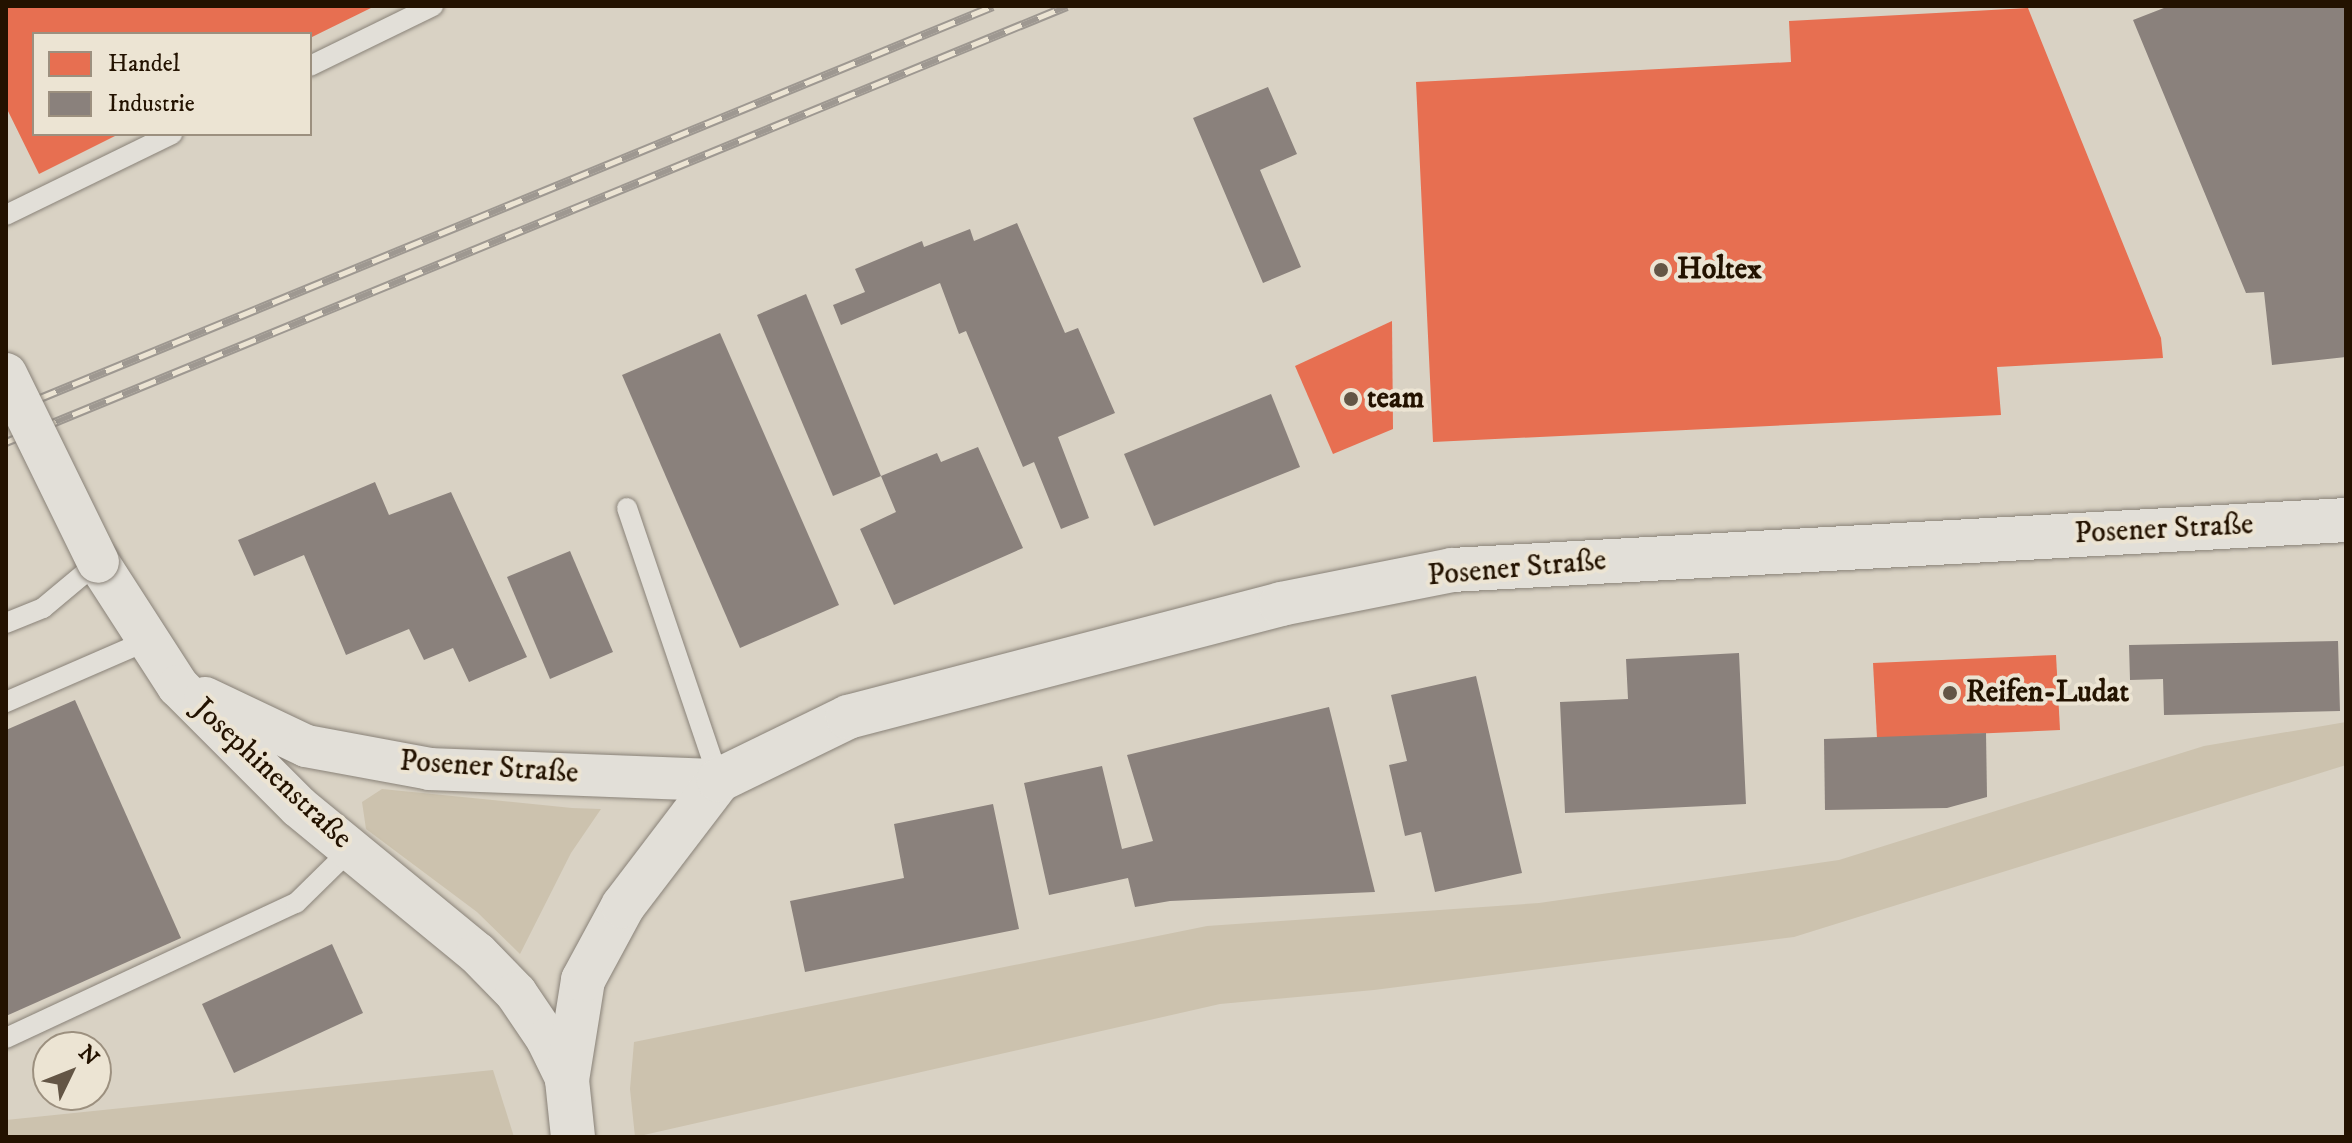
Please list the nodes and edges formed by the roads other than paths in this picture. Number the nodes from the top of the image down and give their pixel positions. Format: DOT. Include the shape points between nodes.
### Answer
graph roads {
  1 [pos="433,6"];
  2 [pos="312,65"];
  3 [pos="168,136"];
  4 [pos="6,215"];
  5 [pos="6,374"];
  6 [pos="627,508"];
  7 [pos="2346,520"];
  8 [pos="98,562"];
  9 [pos="6,623"];
  10 [pos="146,641"];
  11 [pos="178,686"];
  12 [pos="6,702"];
  13 [pos="719,780"];
  14 [pos="351,849"];
  15 [pos="6,1038"];
  16 [pos="567,1080"];
  17 [pos="573,1137"];
  1 -- 2 [label="lane"];
  3 -- 4 [label="lane"];
  5 -- 8 [label="street, Josephinenstraße, bridge"];
  6 -- 13 [label="lane"];
  7 -- 13 [label="street, Posener Straße" via="1452,570 1281,604 848,717"];
  8 -- 9 [label="lane" via="43,608"];
  8 -- 10 [label="street, Josephinenstraße"];
  10 -- 11 [label="street, Josephinenstraße"];
  10 -- 12 [label="lane"];
  11 -- 13 [label="street, Posener Straße" via="306,746 430,769"];
  11 -- 14 [label="street, Josephinenstraße" via="299,807"];
  13 -- 16 [label="street, Posener Straße" via="623,906 583,980"];
  14 -- 15 [label="lane" via="296,903"];
  14 -- 16 [label="street, Josephinenstraße" via="477,953 516,993"];
  16 -- 17 [label="street, Josephinenstraße"];
}
